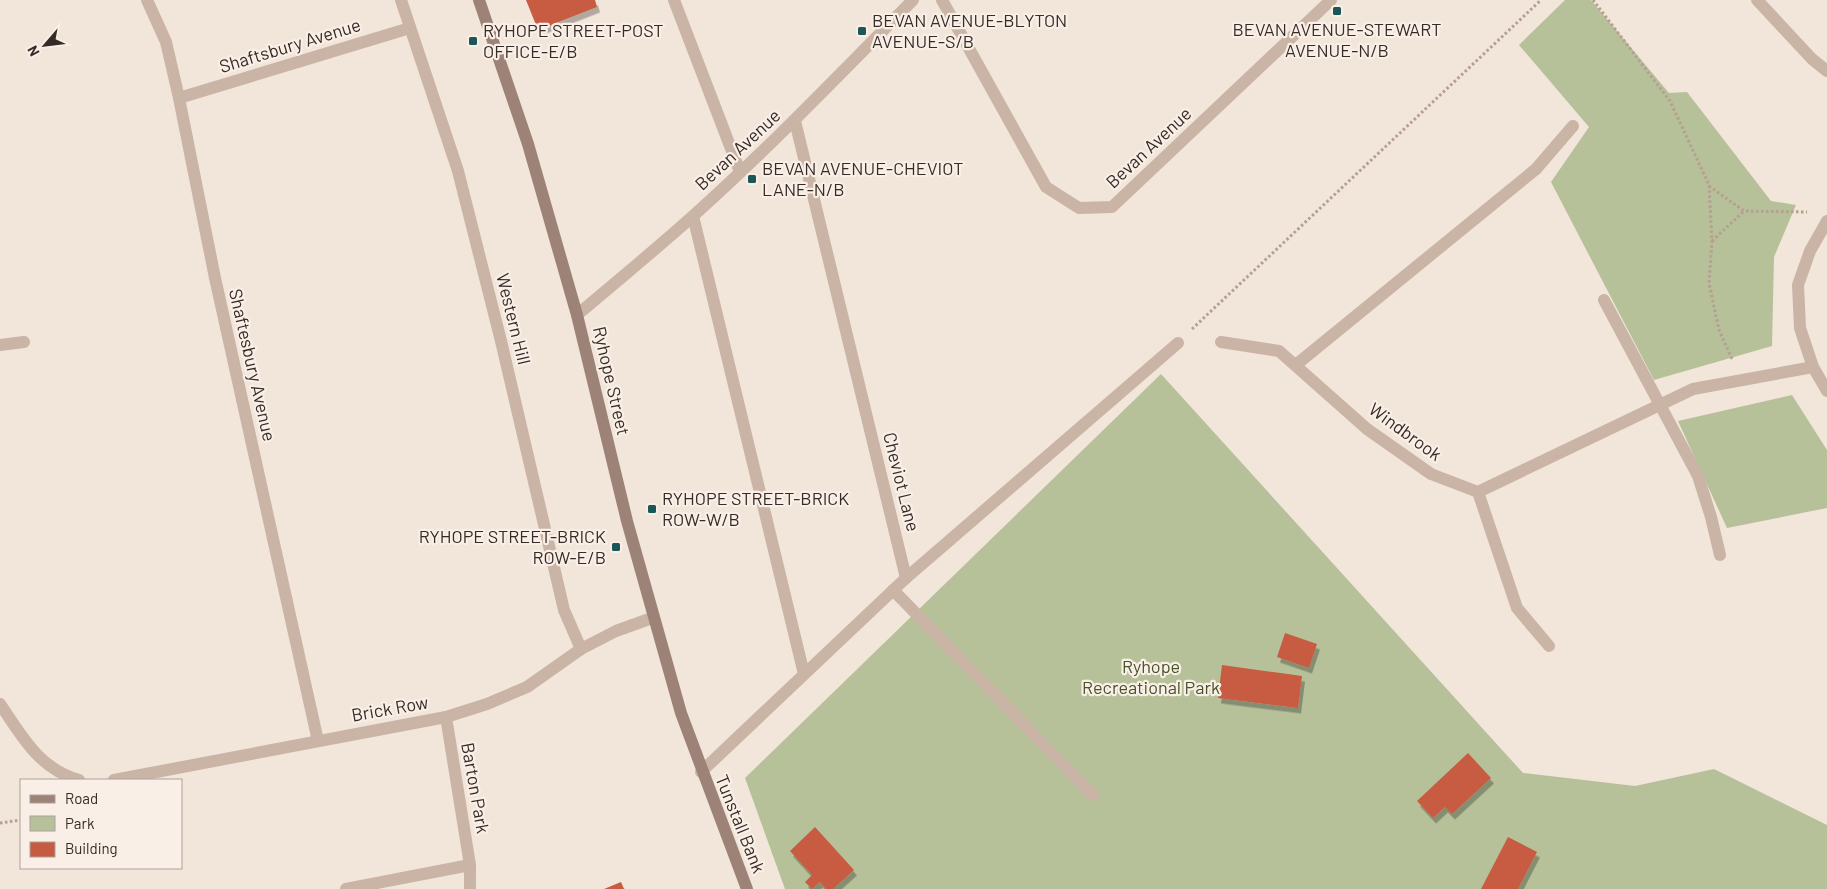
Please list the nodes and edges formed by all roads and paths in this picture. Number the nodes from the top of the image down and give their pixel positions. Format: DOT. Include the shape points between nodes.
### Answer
graph roads {
  1 [pos="147,0"];
  2 [pos="401,0"];
  3 [pos="478,0"];
  4 [pos="674,0"];
  5 [pos="913,0"];
  6 [pos="942,0"];
  7 [pos="1331,0"];
  8 [pos="1541,0"];
  9 [pos="1593,0"];
  10 [pos="1757,0"];
  11 [pos="410,28"];
  12 [pos="1827,71"];
  13 [pos="179,98"];
  14 [pos="795,120"];
  15 [pos="1573,126"];
  16 [pos="740,172"];
  17 [pos="1708,185"];
  18 [pos="1744,211"];
  19 [pos="1808,212"];
  20 [pos="693,216"];
  21 [pos="1827,221"];
  22 [pos="1712,241"];
  23 [pos="1604,300"];
  24 [pos="577,315"];
  25 [pos="24,342"];
  26 [pos="1221,342"];
  27 [pos="1178,343"];
  28 [pos="0,345"];
  29 [pos="1297,364"];
  30 [pos="1813,367"];
  31 [pos="1741,380"];
  32 [pos="1827,392"];
  33 [pos="1661,405"];
  34 [pos="1478,492"];
  35 [pos="1720,554"];
  36 [pos="906,578"];
  37 [pos="893,590"];
  38 [pos="652,618"];
  39 [pos="1549,646"];
  40 [pos="581,649"];
  41 [pos="804,674"];
  42 [pos="0,704"];
  43 [pos="446,717"];
  44 [pos="318,740"];
  45 [pos="701,772"];
  46 [pos="75,779"];
  47 [pos="119,779"];
  48 [pos="1093,795"];
  49 [pos="20,820"];
  50 [pos="0,823"];
  51 [pos="470,865"];
  52 [pos="346,889"];
  53 [pos="470,889"];
  54 [pos="747,889"];
  1 -- 13 [label="street, Shaftesbury Avenue" via="166,42"];
  2 -- 11 [label="street, Western Hill"];
  3 -- 24 [label="main road, Ryhope Street" via="528,144"];
  4 -- 16 [label="street"];
  5 -- 14 [label="street, Bevan Avenue"];
  6 -- 7 [label="street, Bevan Avenue" via="1046,187 1079,208 1112,207"];
  8 -- 27 [label="path"];
  9 -- 17 [label="path" via="1670,101"];
  10 -- 12 [label="street"];
  11 -- 13 [label="street, Shaftsbury Avenue"];
  11 -- 40 [label="street, Western Hill" via="458,171 564,610"];
  13 -- 44 [label="street, Shaftesbury Avenue" via="215,278"];
  14 -- 16 [label="street, Bevan Avenue"];
  14 -- 36 [label="street, Cheviot Lane"];
  15 -- 29 [label="street" via="1536,169"];
  16 -- 20 [label="street, Bevan Avenue"];
  17 -- 18 [label="path"];
  17 -- 22 [label="path"];
  18 -- 19 [label="path"];
  18 -- 22 [label="path"];
  20 -- 24 [label="street, Bevan Avenue"];
  20 -- 41 [label="street"];
  21 -- 30 [label="street" via="1810,252 1798,285 1800,328"];
  22 -- 31 [label="path" via="1709,283 1719,330"];
  23 -- 33 [label="street"];
  24 -- 38 [label="main road, Ryhope Street"];
  25 -- 28 [label="street"];
  26 -- 29 [label="street, Windbrook" via="1280,351"];
  27 -- 36 [label="street"];
  29 -- 34 [label="street, Windbrook" via="1367,428 1431,474"];
  30 -- 31 [label="street"];
  30 -- 32 [label="street"];
  31 -- 33 [label="street" via="1693,389"];
  33 -- 34 [label="street"];
  33 -- 35 [label="street" via="1698,476"];
  34 -- 39 [label="street" via="1517,608"];
  36 -- 37 [label="street"];
  37 -- 41 [label="street"];
  37 -- 48 [label="street"];
  38 -- 40 [label="street, Brick Row"];
  38 -- 45 [label="main road, Ryhope Street"];
  40 -- 43 [label="street, Brick Row" via="527,687"];
  41 -- 45 [label="street"];
  42 -- 46 [label="street" via="32,750 61,775"];
  43 -- 44 [label="street, Brick Row"];
  43 -- 51 [label="street, Barton Park"];
  44 -- 47 [label="street, Brick Row"];
  45 -- 54 [label="main road, Tunstall Bank"];
  49 -- 50 [label="path"];
  51 -- 52 [label="street"];
  51 -- 53 [label="street, Barton Park"];
}
